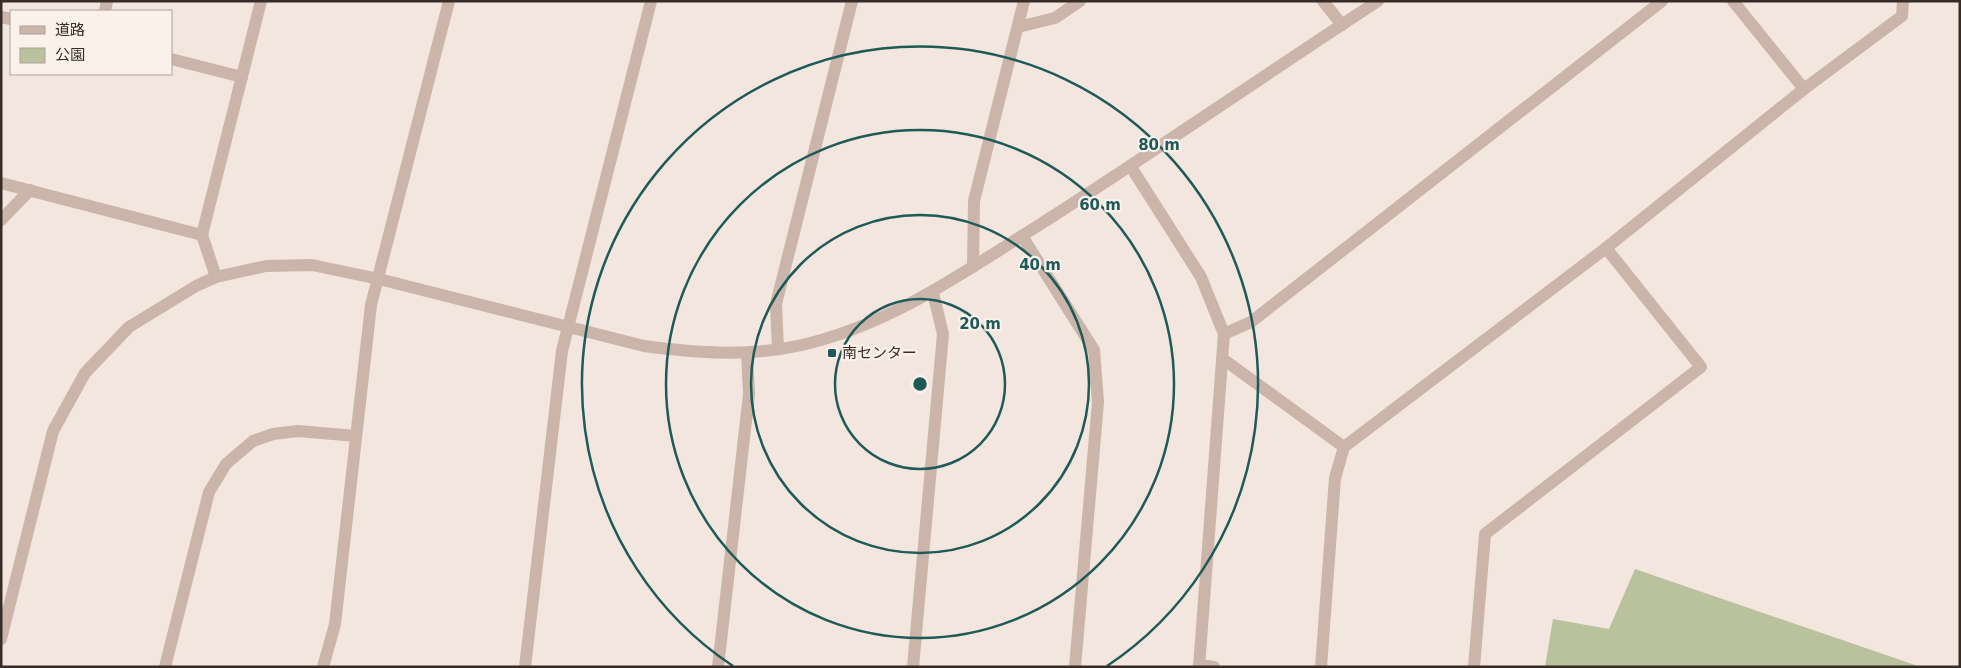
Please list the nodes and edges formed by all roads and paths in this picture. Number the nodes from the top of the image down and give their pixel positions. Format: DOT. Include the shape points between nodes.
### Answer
graph roads {
  1 [pos="261,1"];
  2 [pos="449,1"];
  3 [pos="650,1"];
  4 [pos="852,1"];
  5 [pos="1024,1"];
  6 [pos="1080,1"];
  7 [pos="1323,1"];
  8 [pos="1378,1"];
  9 [pos="1662,1"];
  10 [pos="1733,1"];
  11 [pos="1903,1"];
  12 [pos="1342,25"];
  13 [pos="1018,27"];
  14 [pos="172,59"];
  15 [pos="242,77"];
  16 [pos="1804,89"];
  17 [pos="1131,167"];
  18 [pos="1,183"];
  19 [pos="30,190"];
  20 [pos="1,220"];
  21 [pos="202,235"];
  22 [pos="1022,236"];
  23 [pos="1606,248"];
  24 [pos="973,267"];
  25 [pos="216,277"];
  26 [pos="379,279"];
  27 [pos="932,293"];
  28 [pos="567,328"];
  29 [pos="1224,334"];
  30 [pos="778,349"];
  31 [pos="747,353"];
  32 [pos="1223,359"];
  33 [pos="356,436"];
  34 [pos="1344,446"];
  35 [pos="1,639"];
  36 [pos="1199,666"];
  37 [pos="165,667"];
  38 [pos="324,667"];
  39 [pos="525,667"];
  40 [pos="718,667"];
  41 [pos="913,667"];
  42 [pos="1075,667"];
  43 [pos="1214,667"];
  44 [pos="1321,667"];
  45 [pos="1474,667"];
  1 -- 15 [label="street"];
  2 -- 26 [label="street"];
  3 -- 28 [label="street"];
  4 -- 30 [label="street" via="776,304"];
  5 -- 13 [label="street"];
  6 -- 13 [label="street" via="1055,18"];
  7 -- 12 [label="street"];
  8 -- 12 [label="street"];
  9 -- 29 [label="street" via="1251,322"];
  10 -- 16 [label="street"];
  11 -- 16 [label="street" via="1902,16"];
  12 -- 17 [label="street"];
  13 -- 24 [label="street" via="974,201"];
  14 -- 15 [label="street"];
  15 -- 21 [label="street"];
  16 -- 23 [label="street"];
  17 -- 22 [label="street"];
  17 -- 29 [label="street" via="1201,278"];
  18 -- 19 [label="street"];
  19 -- 20 [label="street"];
  19 -- 21 [label="street"];
  21 -- 25 [label="street"];
  22 -- 24 [label="street"];
  22 -- 42 [label="street" via="1094,350 1098,402"];
  23 -- 34 [label="street"];
  23 -- 45 [label="street" via="1700,367 1485,534"];
  24 -- 27 [label="street"];
  25 -- 26 [label="street" via="266,266 312,265"];
  25 -- 35 [label="street" via="129,327 85,373 53,431"];
  26 -- 28 [label="street"];
  26 -- 33 [label="street" via="371,305"];
  27 -- 30 [label="street" via="868,324"];
  27 -- 41 [label="street" via="943,334"];
  28 -- 31 [label="street" via="644,346"];
  28 -- 39 [label="street"];
  29 -- 32 [label="street"];
  30 -- 31 [label="street"];
  31 -- 40 [label="street" via="749,394"];
  32 -- 34 [label="street"];
  32 -- 36 [label="street"];
  33 -- 37 [label="street" via="298,431 273,434 253,441 226,464 209,492"];
  33 -- 38 [label="street" via="334,624"];
  34 -- 44 [label="street" via="1335,478"];
  36 -- 43 [label="street"];
}
